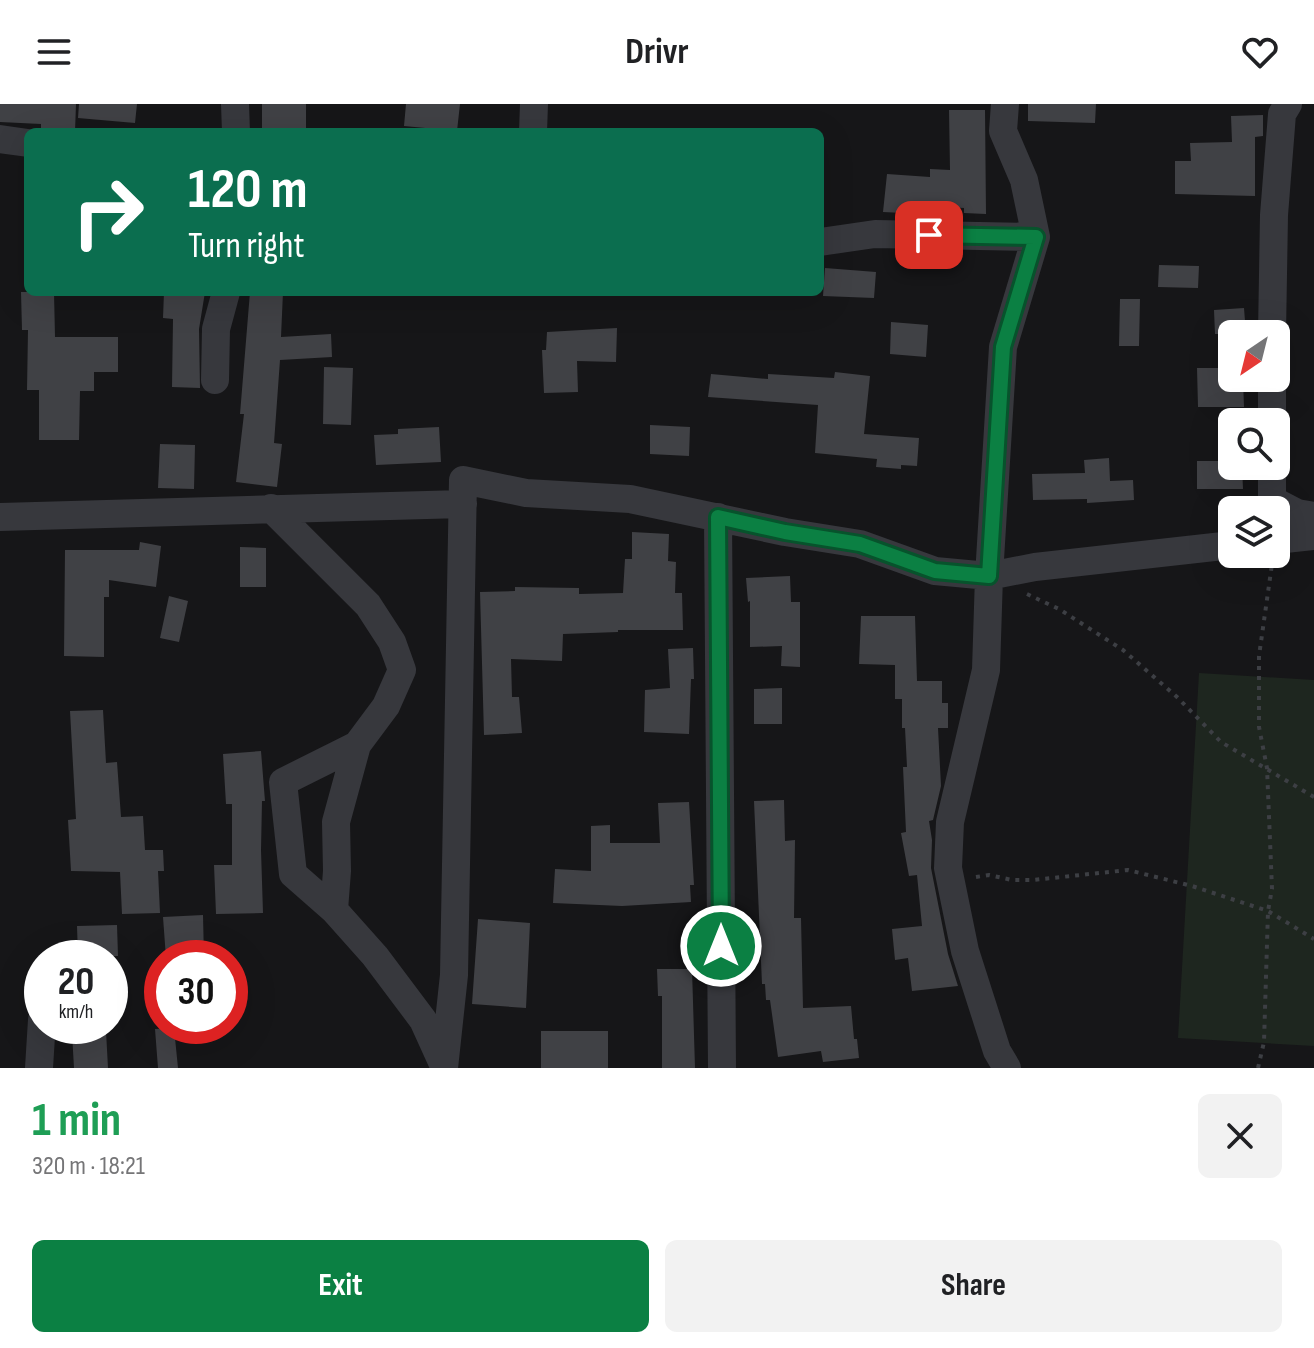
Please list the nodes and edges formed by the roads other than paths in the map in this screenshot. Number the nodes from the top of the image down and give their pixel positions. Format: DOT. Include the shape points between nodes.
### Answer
graph roads {
  1 [pos="235,104"];
  2 [pos="534,104"];
  3 [pos="1005,104"];
  4 [pos="1288,104"];
  5 [pos="236,128"];
  6 [pos="533,128"];
  7 [pos="0,139"];
  8 [pos="24,142"];
  9 [pos="1036,237"];
  10 [pos="824,241"];
  11 [pos="225,296"];
  12 [pos="1272,320"];
  13 [pos="215,380"];
  14 [pos="463,504"];
  15 [pos="271,508"];
  16 [pos="1290,511"];
  17 [pos="1314,516"];
  18 [pos="0,517"];
  19 [pos="718,517"];
  20 [pos="1314,536"];
  21 [pos="1290,539"];
  22 [pos="1218,547"];
  23 [pos="989,576"];
  24 [pos="357,745"];
  25 [pos="334,910"];
  26 [pos="40,1044"];
  27 [pos="444,1066"];
  28 [pos="39,1068"];
  29 [pos="722,1068"];
  30 [pos="1007,1068"];
  1 -- 5 [label="street"];
  2 -- 6 [label="street"];
  3 -- 9 [label="street" via="1003,131 1024,180"];
  4 -- 12 [label="street" via="1282,114 1274,215"];
  7 -- 8 [label="street"];
  9 -- 10 [label="street" via="875,234"];
  9 -- 23 [label="street" via="1003,347"];
  11 -- 13 [label="street" via="216,329"];
  14 -- 15 [label="street"];
  14 -- 19 [label="street" via="463,480 526,493 630,499"];
  14 -- 27 [label="street" via="454,975"];
  15 -- 18 [label="street"];
  15 -- 24 [label="street" via="368,605 392,642 402,670 386,706"];
  16 -- 17 [label="street"];
  19 -- 23 [label="street" via="860,544 935,571"];
  19 -- 29 [label="street"];
  20 -- 21 [label="street"];
  22 -- 23 [label="street"];
  23 -- 30 [label="street" via="986,670 950,822 948,868 965,951"];
  24 -- 25 [label="street" via="336,822"];
  24 -- 25 [label="street" via="283,782 293,874"];
  25 -- 27 [label="street" via="423,1020"];
  26 -- 28 [label="street"];
}
